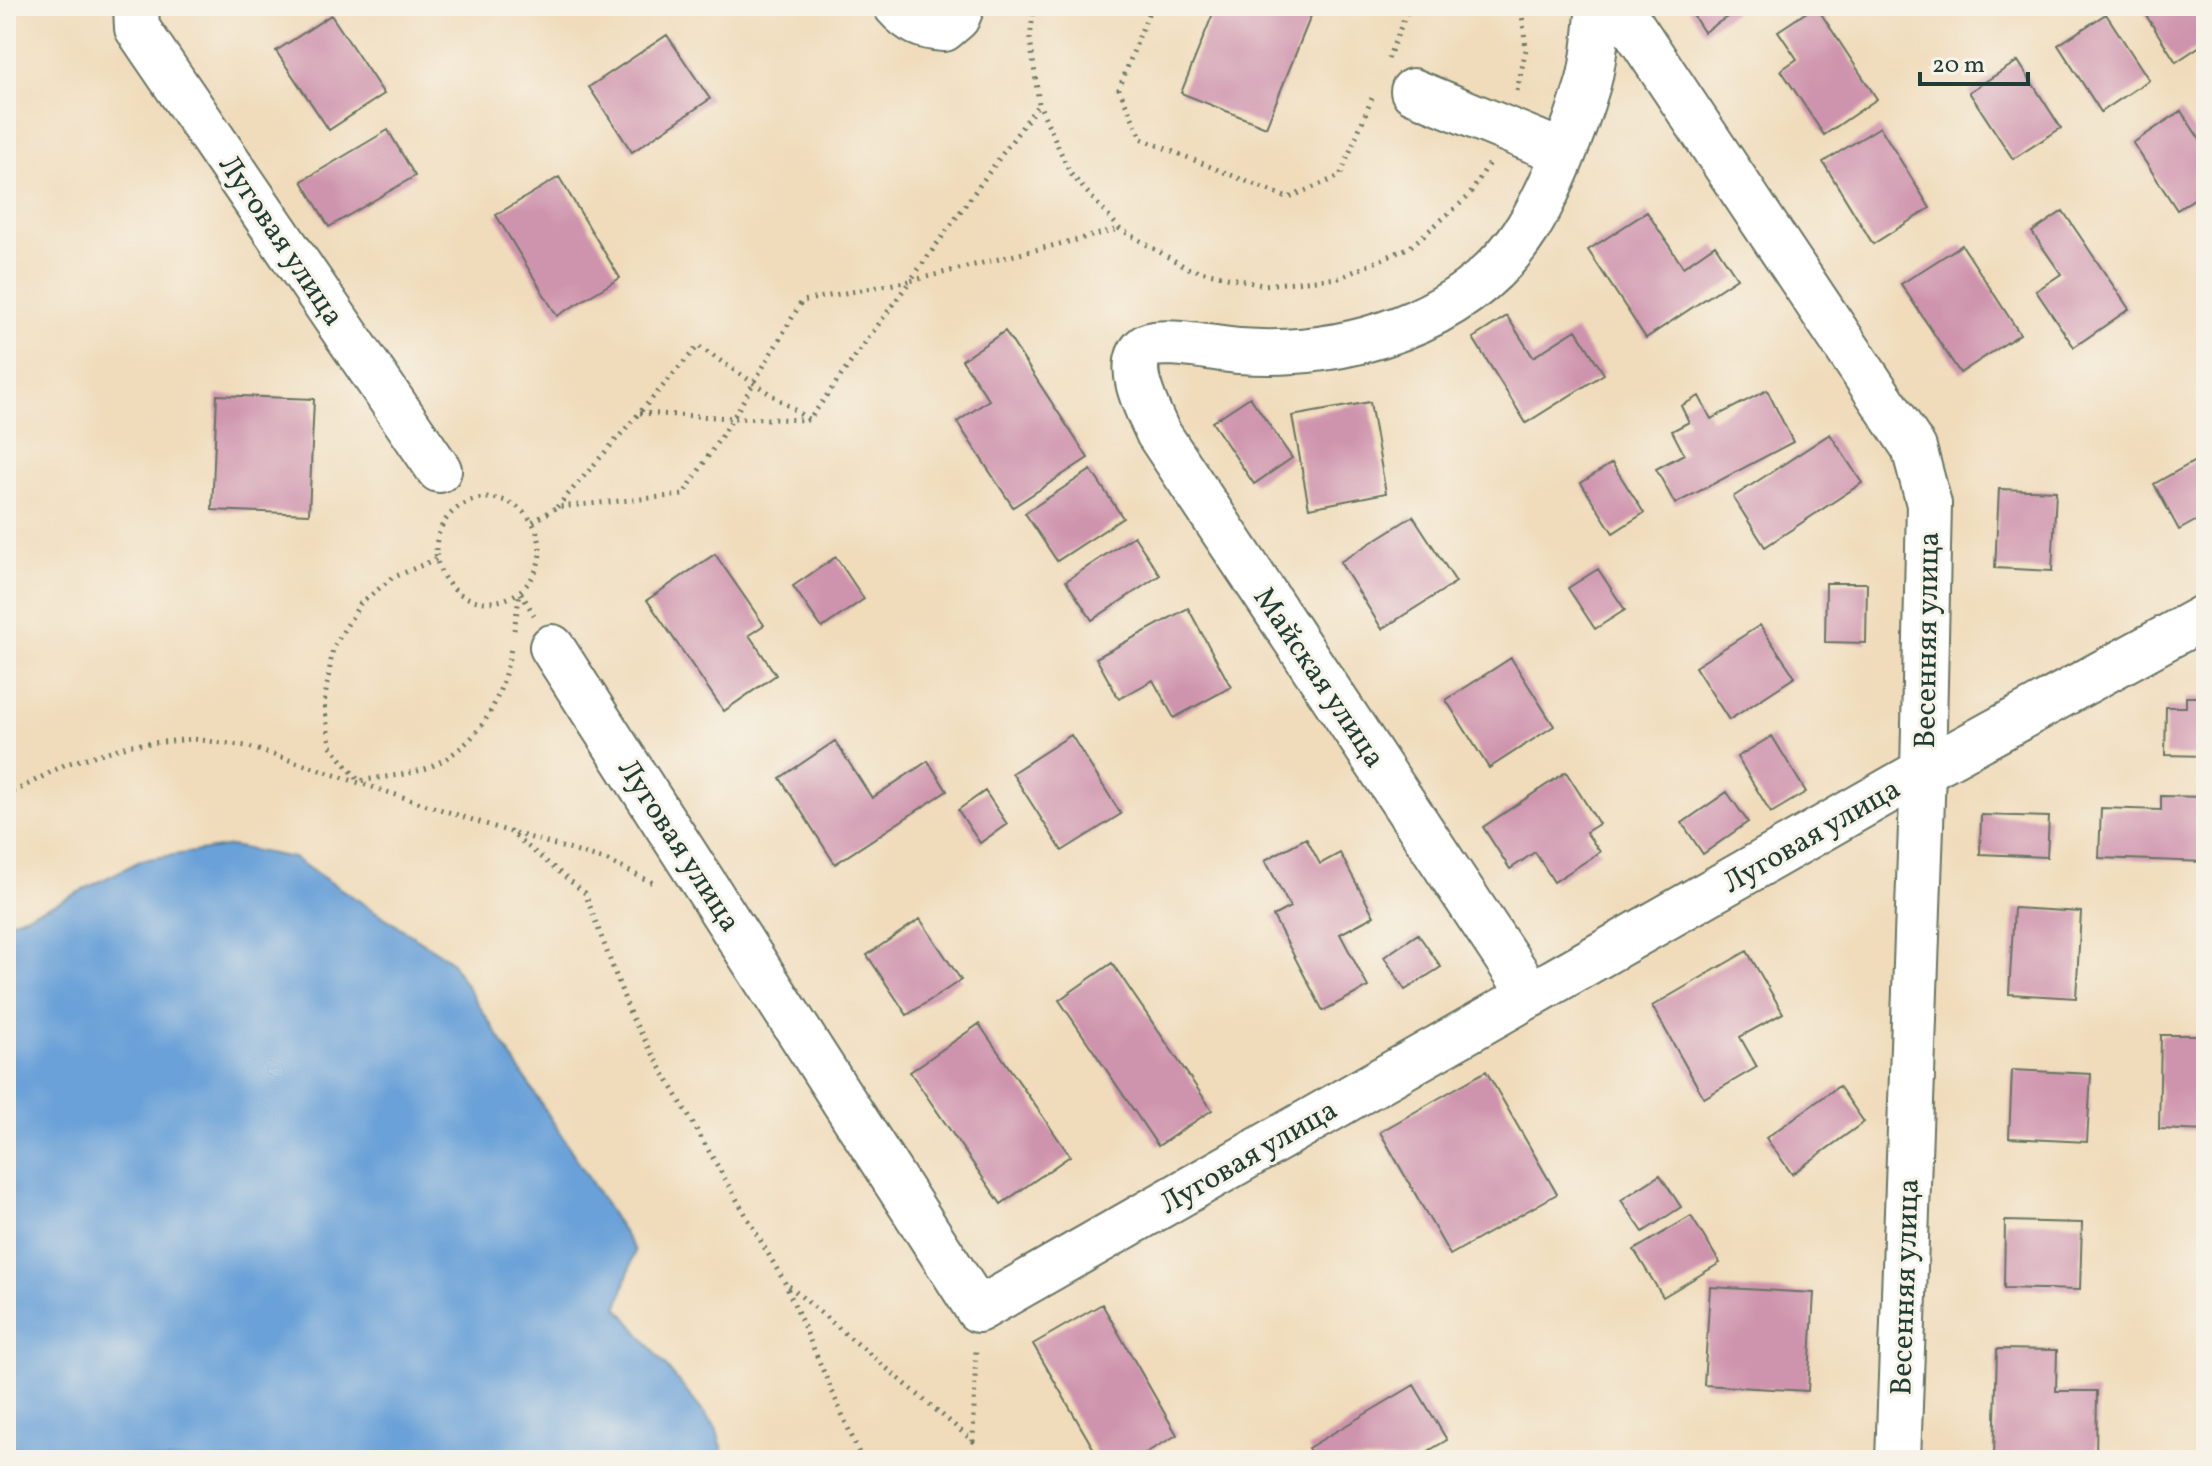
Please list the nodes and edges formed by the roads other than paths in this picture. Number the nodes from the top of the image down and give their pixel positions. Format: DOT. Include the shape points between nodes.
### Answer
graph roads {
  1 [pos="136,6"];
  2 [pos="896,6"];
  3 [pos="1599,6"];
  4 [pos="1619,6"];
  5 [pos="953,18"];
  6 [pos="1391,83"];
  7 [pos="1564,153"];
  8 [pos="439,470"];
  9 [pos="2206,616"];
  10 [pos="552,647"];
  11 [pos="1923,771"];
  12 [pos="1531,995"];
  13 [pos="1898,1460"];
  1 -- 8 [label="street, Луговая улица" via="137,28"];
  2 -- 5 [label="street" via="929,29"];
  3 -- 7 [label="street" via="1589,81"];
  4 -- 11 [label="street, Весенняя улица" via="1914,448 1929,504"];
  6 -- 7 [label="street"];
  7 -- 12 [label="street, Майская улица" via="1527,230 1487,277 1435,312 1376,339 1317,350 1241,352 1150,344 1136,364 1139,389 1158,433"];
  9 -- 11 [label="street, Луговая улица"];
  10 -- 12 [label="street, Луговая улица" via="978,1310"];
  11 -- 12 [label="street, Луговая улица"];
  11 -- 13 [label="street, Весенняя улица"];
}
